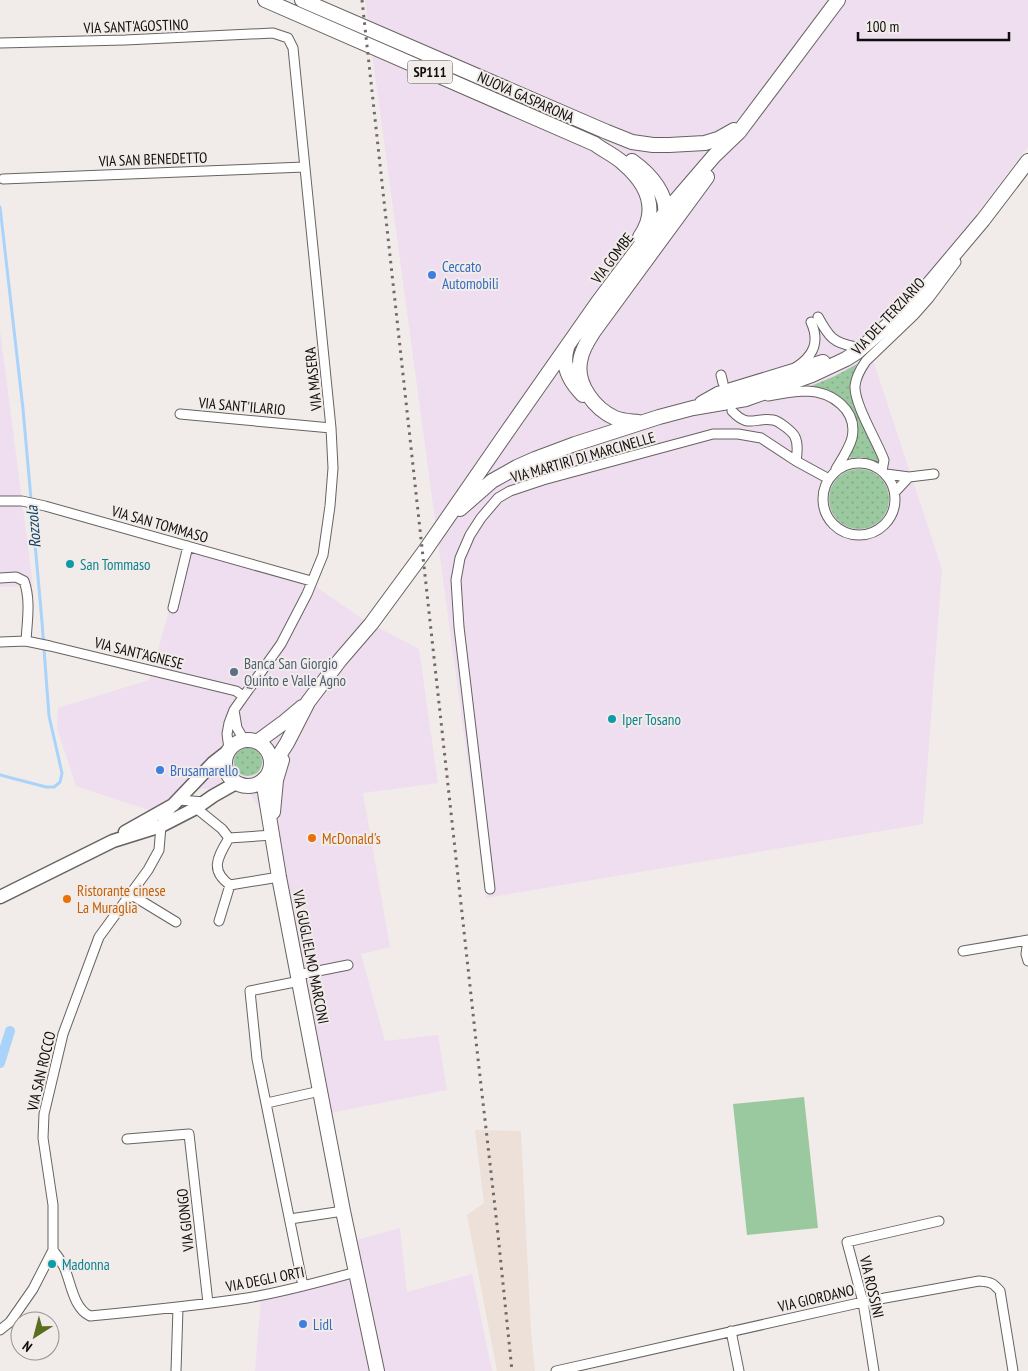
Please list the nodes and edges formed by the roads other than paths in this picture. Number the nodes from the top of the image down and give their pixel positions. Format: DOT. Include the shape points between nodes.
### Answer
graph roads {
  1 [pos="264,0"];
  2 [pos="302,0"];
  3 [pos="838,0"];
  4 [pos="274,33"];
  5 [pos="0,43"];
  6 [pos="743,126"];
  7 [pos="595,144"];
  8 [pos="1028,161"];
  9 [pos="305,167"];
  10 [pos="3,179"];
  11 [pos="665,214"];
  12 [pos="983,220"];
  13 [pos="648,257"];
  14 [pos="598,302"];
  15 [pos="870,341"];
  16 [pos="568,345"];
  17 [pos="856,347"];
  18 [pos="789,372"];
  19 [pos="746,399"];
  20 [pos="692,408"];
  21 [pos="602,410"];
  22 [pos="732,412"];
  23 [pos="180,414"];
  24 [pos="642,422"];
  25 [pos="332,428"];
  26 [pos="796,461"];
  27 [pos="884,472"];
  28 [pos="934,474"];
  29 [pos="832,475"];
  30 [pos="909,477"];
  31 [pos="895,492"];
  32 [pos="0,501"];
  33 [pos="444,525"];
  34 [pos="188,546"];
  35 [pos="428,548"];
  36 [pos="0,578"];
  37 [pos="311,582"];
  38 [pos="173,608"];
  39 [pos="26,641"];
  40 [pos="0,642"];
  41 [pos="243,696"];
  42 [pos="308,702"];
  43 [pos="234,710"];
  44 [pos="250,741"];
  45 [pos="287,743"];
  46 [pos="228,751"];
  47 [pos="266,775"];
  48 [pos="240,784"];
  49 [pos="176,802"];
  50 [pos="201,805"];
  51 [pos="161,826"];
  52 [pos="272,832"];
  53 [pos="229,838"];
  54 [pos="113,841"];
  55 [pos="279,877"];
  56 [pos="230,885"];
  57 [pos="490,889"];
  58 [pos="130,894"];
  59 [pos="0,897"];
  60 [pos="219,921"];
  61 [pos="176,922"];
  62 [pos="1028,941"];
  63 [pos="963,951"];
  64 [pos="1028,961"];
  65 [pos="348,964"];
  66 [pos="299,978"];
  67 [pos="320,1091"];
  68 [pos="266,1103"];
  69 [pos="127,1139"];
  70 [pos="343,1211"];
  71 [pos="290,1219"];
  72 [pos="938,1220"];
  73 [pos="53,1250"];
  74 [pos="356,1272"];
  75 [pos="303,1286"];
  76 [pos="862,1302"];
  77 [pos="208,1303"];
  78 [pos="178,1308"];
  79 [pos="0,1330"];
  80 [pos="731,1331"];
  81 [pos="176,1371"];
  82 [pos="377,1371"];
  83 [pos="556,1371"];
  84 [pos="739,1371"];
  85 [pos="874,1371"];
  86 [pos="1013,1371"];
  1 -- 7 [label="main road, NUOVA GASPARONA / SP111"];
  2 -- 6 [label="main road, NUOVA GASPARONA / SP111" via="632,142 653,145 705,142"];
  3 -- 6 [label="main road, VIA GOMBE"];
  4 -- 5 [label="street, VIA SANT'AGOSTINO"];
  4 -- 9 [label="street, VIA MASERA" via="288,38 293,48"];
  6 -- 11 [label="main road, VIA GOMBE"];
  6 -- 13 [label="main road"];
  7 -- 11 [label="main road, SP111" via="640,166 659,189"];
  7 -- 14 [label="main road, NUOVA GASPARONA / SP111" via="637,177 646,190 650,212 642,234"];
  8 -- 12 [label="main road, VIA DEL TERZIARIO"];
  9 -- 10 [label="street, VIA SAN BENEDETTO"];
  9 -- 25 [label="street, VIA MASERA"];
  11 -- 13 [label="main road"];
  11 -- 14 [label="main road, VIA GOMBE"];
  12 -- 15 [label="main road, VIA DEL TERZIARIO" via="930,283"];
  12 -- 27 [label="street, VIA DEL TERZIARIO" via="968,247 929,298 860,369 855,385 857,399 884,460"];
  13 -- 21 [label="main road" via="594,331 581,357 581,379"];
  14 -- 16 [label="main road, VIA GOMBE"];
  15 -- 17 [label="main road, VIA DEL TERZIARIO"];
  15 -- 19 [label="main road, VIA DEL TERZIARIO" via="828,369"];
  16 -- 21 [label="main road" via="565,359 568,377 589,401"];
  16 -- 33 [label="main road, VIA GOMBE"];
  17 -- 18 [label="main road, VIA DEL TERZIARIO" via="818,364"];
  17 -- 18 [label="street" via="833,339 815,320 816,343 807,358"];
  18 -- 20 [label="main road, VIA DEL TERZIARIO" via="718,394"];
  19 -- 20 [label="main road, VIA DEL TERZIARIO"];
  19 -- 29 [label="street, VIA DEL TERZIARIO" via="806,391 825,394 841,403 850,416 852,440"];
  20 -- 24 [label="main road, VIA DEL TERZIARIO"];
  21 -- 24 [label="main road" via="624,421"];
  22 -- 26 [label="street" via="745,421 774,420 783,425 795,436"];
  23 -- 25 [label="street, VIA SANT'ILARIO"];
  24 -- 33 [label="main road, VIA DEL TERZIARIO" via="517,467 492,481"];
  25 -- 37 [label="street, VIA MASERA" via="333,468 327,530 323,555"];
  26 -- 29 [label="street, VIA MARTIRI DI MARCINELLE"];
  26 -- 57 [label="street, VIA MARTIRI DI MARCINELLE" via="761,438 713,434 510,491 498,498 481,518 460,558 456,580"];
  27 -- 29 [label="street" via="863,463 853,463"];
  27 -- 30 [label="street"];
  27 -- 31 [label="street"];
  28 -- 30 [label="street"];
  29 -- 31 [label="street" via="824,490 825,512 836,528 855,536 871,534 888,522 895,506"];
  30 -- 31 [label="street"];
  32 -- 34 [label="street, VIA SAN TOMMASO" via="22,501"];
  33 -- 35 [label="main road, VIA GOMBE"];
  34 -- 37 [label="street, VIA SAN TOMMASO"];
  34 -- 38 [label="street"];
  35 -- 42 [label="main road, VIA GUGLIELMO MARCONI"];
  36 -- 39 [label="street" via="16,577 24,581 28,605"];
  37 -- 41 [label="street, VIA MASERA" via="281,644"];
  39 -- 40 [label="street, VIA SANT'AGNESE"];
  39 -- 41 [label="street, VIA SANT'AGNESE" via="236,691"];
  41 -- 43 [label="street, VIA MASERA"];
  42 -- 44 [label="main road, VIA GUGLIELMO MARCONI" via="283,723"];
  42 -- 45 [label="main road, VIA GUGLIELMO MARCONI"];
  43 -- 44 [label="street" via="237,728"];
  43 -- 46 [label="street, VIA MASERA" via="227,734"];
  44 -- 46 [label="main road, VIA GUGLIELMO MARCONI" via="236,744"];
  44 -- 47 [label="main road, VIA GUGLIELMO MARCONI" via="264,747 269,754 271,762"];
  45 -- 47 [label="main road, VIA GUGLIELMO MARCONI"];
  45 -- 52 [label="main road, VIA GUGLIELMO MARCONI" via="276,780"];
  46 -- 48 [label="main road, VIA GUGLIELMO MARCONI" via="226,769 230,777"];
  46 -- 49 [label="main road"];
  47 -- 48 [label="main road" via="253,785"];
  47 -- 52 [label="main road, VIA GUGLIELMO MARCONI" via="265,797"];
  48 -- 50 [label="main road"];
  48 -- 52 [label="main road, VIA GUGLIELMO MARCONI" via="253,793"];
  49 -- 50 [label="street"];
  49 -- 51 [label="street"];
  49 -- 54 [label="main road"];
  50 -- 51 [label="main road"];
  50 -- 53 [label="street"];
  51 -- 54 [label="main road"];
  51 -- 58 [label="street, VIA SAN ROCCO" via="159,850"];
  52 -- 53 [label="street"];
  52 -- 55 [label="main road, VIA GUGLIELMO MARCONI"];
  53 -- 56 [label="street" via="217,862 217,871"];
  54 -- 59 [label="main road"];
  55 -- 56 [label="street"];
  55 -- 66 [label="main road, VIA GUGLIELMO MARCONI"];
  56 -- 60 [label="street"];
  58 -- 61 [label="street"];
  58 -- 73 [label="street, VIA SAN ROCCO" via="99,937 63,1034 49,1089 43,1138 53,1205"];
  62 -- 63 [label="street"];
  62 -- 64 [label="street"];
  65 -- 66 [label="street"];
  66 -- 67 [label="main road, VIA GUGLIELMO MARCONI"];
  66 -- 68 [label="street" via="250,992 257,1060"];
  67 -- 68 [label="street"];
  67 -- 70 [label="main road, VIA GUGLIELMO MARCONI"];
  68 -- 71 [label="street"];
  69 -- 77 [label="street, VIA GIONGO" via="189,1134"];
  70 -- 71 [label="street"];
  70 -- 74 [label="main road, VIA GUGLIELMO MARCONI"];
  71 -- 75 [label="street"];
  72 -- 76 [label="street, VIA ROSSINI" via="847,1242"];
  73 -- 78 [label="street, VIA DEGLI ORTI" via="64,1266 76,1300 90,1316"];
  73 -- 79 [label="street, VIA SAN ROCCO" via="33,1289 10,1322"];
  74 -- 75 [label="street, VIA DEGLI ORTI"];
  74 -- 82 [label="main road, VIA GUGLIELMO MARCONI"];
  75 -- 77 [label="street, VIA DEGLI ORTI"];
  76 -- 80 [label="street, VIA GIORDANO"];
  76 -- 85 [label="street, VIA ROSSINI"];
  76 -- 86 [label="street, VIA GIORDANO" via="979,1281 993,1284 1000,1292"];
  77 -- 78 [label="street, VIA DEGLI ORTI"];
  78 -- 81 [label="street"];
  80 -- 83 [label="street, VIA GIORDANO"];
  80 -- 84 [label="street"];
}
